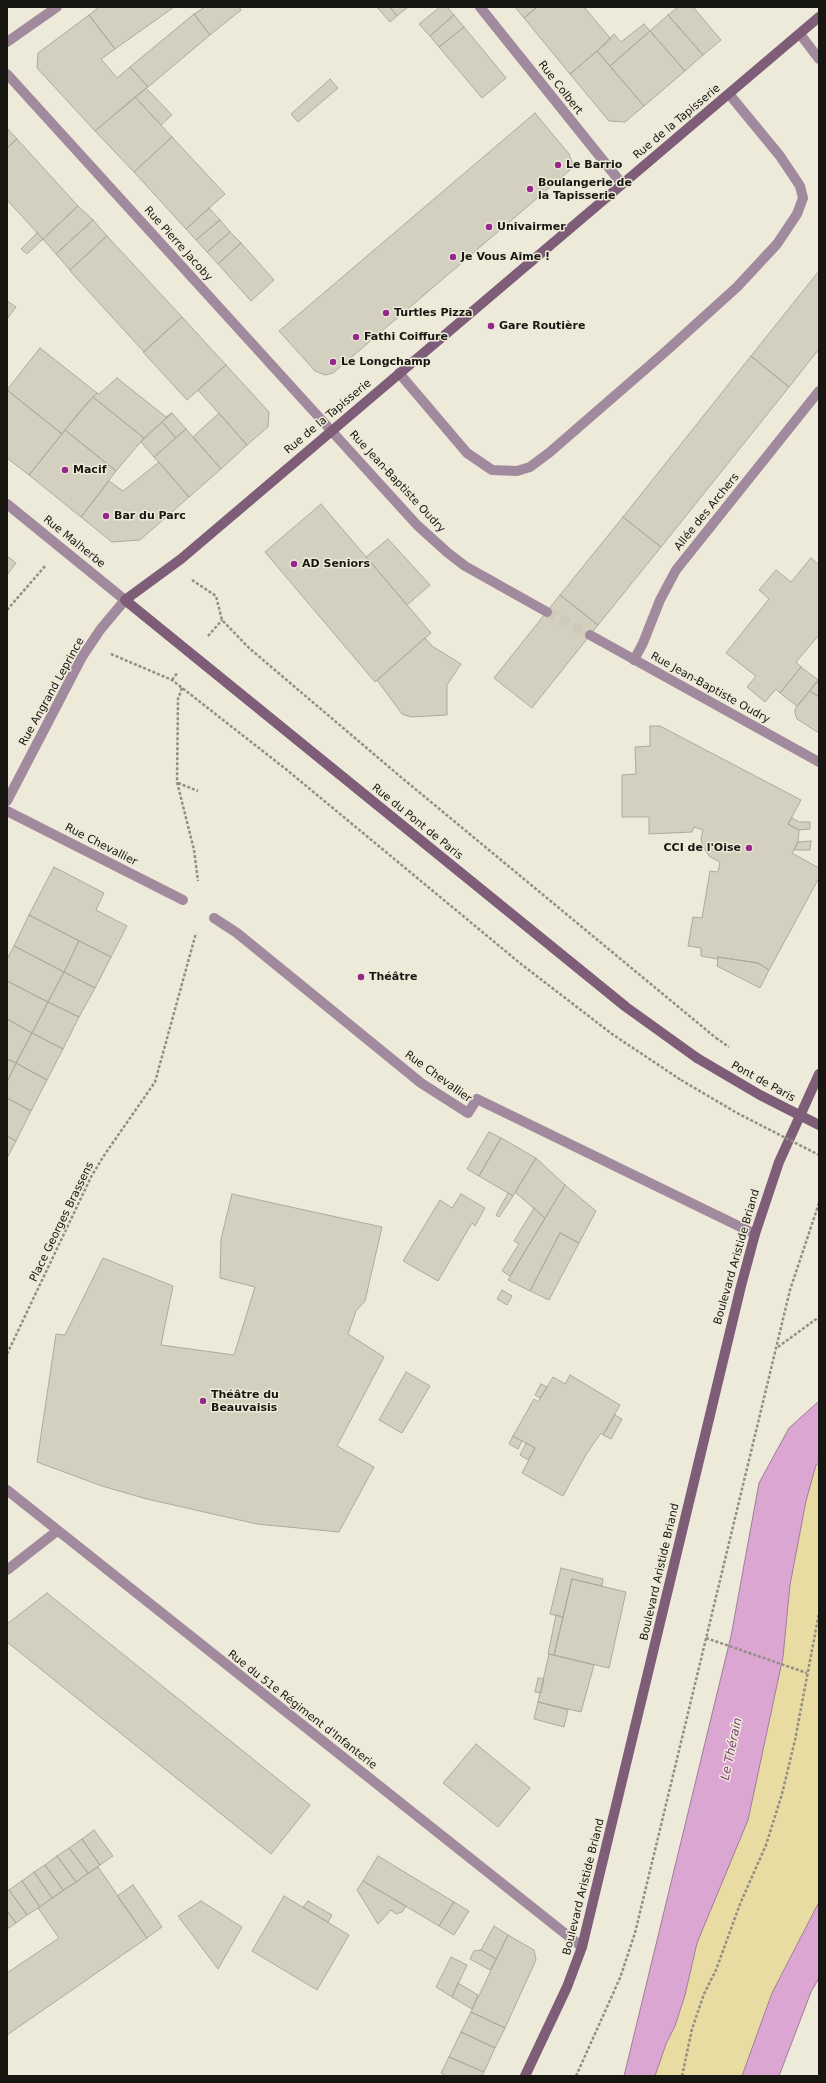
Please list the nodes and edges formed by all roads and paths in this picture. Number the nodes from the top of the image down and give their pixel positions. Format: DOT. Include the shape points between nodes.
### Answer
graph roads {
  1 [pos="57,7"];
  2 [pos="480,7"];
  3 [pos="819,17"];
  4 [pos="800,34"];
  5 [pos="7,42"];
  6 [pos="819,59"];
  7 [pos="7,74"];
  8 [pos="729,94"];
  9 [pos="622,184"];
  10 [pos="399,373"];
  11 [pos="819,391"];
  12 [pos="332,430"];
  13 [pos="7,504"];
  14 [pos="61,547"];
  15 [pos="171,567"];
  16 [pos="126,600"];
  17 [pos="7,610"];
  18 [pos="547,612"];
  19 [pos="590,636"];
  20 [pos="111,654"];
  21 [pos="634,660"];
  22 [pos="819,762"];
  23 [pos="177,782"];
  24 [pos="198,791"];
  25 [pos="7,801"];
  26 [pos="7,811"];
  27 [pos="183,900"];
  28 [pos="214,918"];
  29 [pos="716,1038"];
  30 [pos="697,1058"];
  31 [pos="819,1074"];
  32 [pos="155,1082"];
  33 [pos="819,1125"];
  34 [pos="819,1155"];
  35 [pos="819,1203"];
  36 [pos="755,1234"];
  37 [pos="819,1317"];
  38 [pos="778,1347"];
  39 [pos="7,1354"];
  40 [pos="7,1490"];
  41 [pos="57,1531"];
  42 [pos="7,1570"];
  43 [pos="819,1613"];
  44 [pos="706,1638"];
  45 [pos="807,1673"];
  46 [pos="582,1948"];
  47 [pos="525,2076"];
  48 [pos="576,2076"];
  49 [pos="682,2076"];
  1 -- 5 [label="street"];
  2 -- 9 [label="street, Rue Colbert"];
  3 -- 4 [label="street, Rue de la Tapisserie"];
  4 -- 6 [label="street"];
  4 -- 8 [label="street, Rue de la Tapisserie"];
  7 -- 12 [label="street, Rue Pierre Jacoby"];
  8 -- 9 [label="street, Rue de la Tapisserie"];
  8 -- 10 [label="street" via="780,156 800,186 802,198 797,214 776,244 738,287 530,467 517,471 492,470 467,453"];
  9 -- 10 [label="street, Rue de la Tapisserie"];
  10 -- 12 [label="street, Rue de la Tapisserie"];
  11 -- 21 [label="street, Allée des Archers" via="676,570"];
  12 -- 15 [label="street, Rue de la Tapisserie"];
  12 -- 18 [label="street, Rue Jean-Baptiste Oudry" via="417,525 448,553 465,566"];
  13 -- 14 [label="street, Rue Malherbe"];
  14 -- 16 [label="street, Rue Malherbe"];
  14 -- 17 [label="path"];
  15 -- 16 [label="street, Rue de la Tapisserie"];
  15 -- 29 [label="path" via="216,596 222,620 250,648 402,778"];
  16 -- 25 [label="street, Rue Angrand Leprince" via="100,630 82,658"];
  16 -- 30 [label="street, Rue du Pont de Paris" via="626,1007"];
  19 -- 21 [label="street, Rue Jean-Baptiste Oudry"];
  20 -- 34 [label="path, bridge" via="172,680 287,770 527,969 612,1034 681,1080 737,1113"];
  21 -- 22 [label="street, Rue Jean-Baptiste Oudry"];
  23 -- 24 [label="path"];
  26 -- 27 [label="street, Rue Chevallier"];
  28 -- 36 [label="street, Rue Chevallier" via="238,933 422,1083 468,1113 477,1099"];
  30 -- 33 [label="street, Pont de Paris, bridge" via="760,1095"];
  31 -- 36 [label="street, Boulevard Aristide Briand" via="779,1162"];
  32 -- 39 [label="path, Place Georges Brassens" via="91,1177"];
  35 -- 38 [label="path" via="790,1290"];
  36 -- 46 [label="street, Boulevard Aristide Briand" via="731,1324"];
  37 -- 38 [label="path"];
  38 -- 44 [label="path"];
  40 -- 41 [label="street, Rue du 51e Régiment d'Infanterie"];
  41 -- 42 [label="street"];
  41 -- 46 [label="street, Rue du 51e Régiment d'Infanterie"];
  43 -- 45 [label="path"];
  44 -- 45 [label="path"];
  44 -- 48 [label="path" via="635,1933 620,1978"];
  45 -- 49 [label="path" via="782,1794 766,1844 704,1994 692,2028"];
  46 -- 47 [label="street, Boulevard Aristide Briand" via="567,1987"];
}
